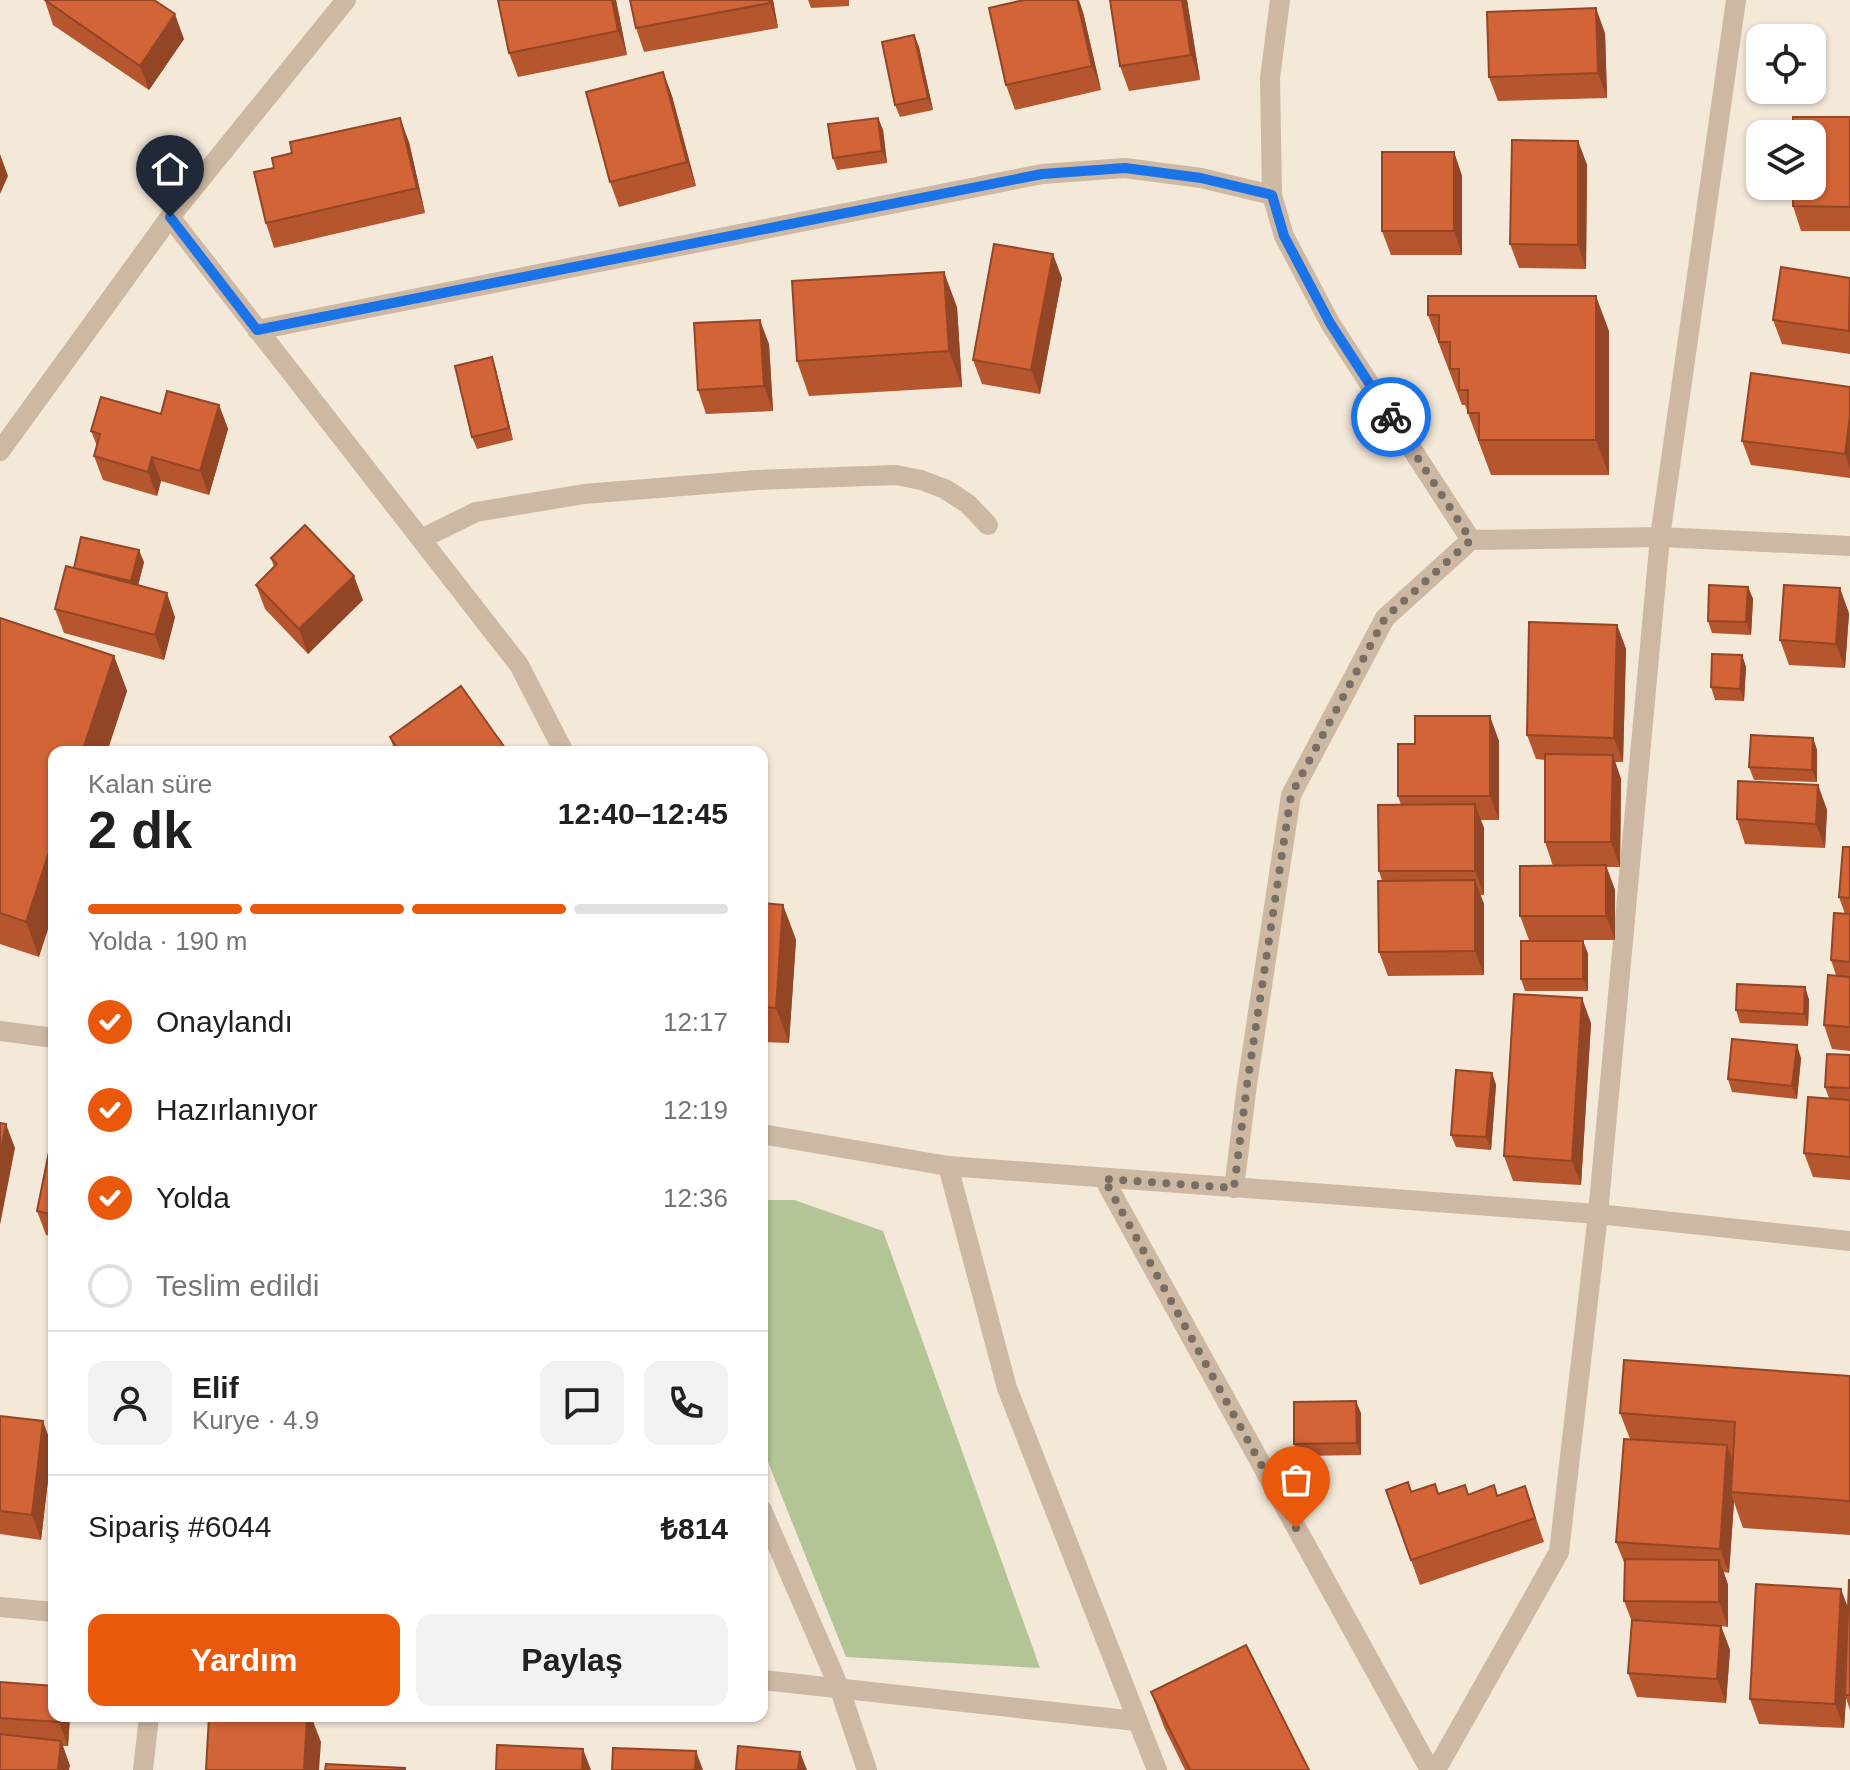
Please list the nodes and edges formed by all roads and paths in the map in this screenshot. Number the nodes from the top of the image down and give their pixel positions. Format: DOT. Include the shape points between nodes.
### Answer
graph roads {
  1 [pos="346,0"];
  2 [pos="1280,0"];
  3 [pos="1736,0"];
  4 [pos="1272,195"];
  5 [pos="170,217"];
  6 [pos="257,330"];
  7 [pos="0,451"];
  8 [pos="988,525"];
  9 [pos="1660,537"];
  10 [pos="421,539"];
  11 [pos="1471,540"];
  12 [pos="1850,546"];
  13 [pos="561,746"];
  14 [pos="0,1031"];
  15 [pos="48,1037"];
  16 [pos="768,1135"];
  17 [pos="948,1166"];
  18 [pos="1104,1179"];
  19 [pos="1234,1188"];
  20 [pos="1598,1214"];
  21 [pos="1850,1241"];
  22 [pos="768,1524"];
  23 [pos="0,1607"];
  24 [pos="48,1611"];
  25 [pos="768,1681"];
  26 [pos="839,1687"];
  27 [pos="1136,1721"];
  28 [pos="148,1722"];
  29 [pos="143,1770"];
  30 [pos="867,1770"];
  31 [pos="1157,1770"];
  32 [pos="1430,1770"];
  33 [pos="1436,1770"];
  1 -- 5 [label="street"];
  2 -- 4 [label="street" via="1270,78"];
  3 -- 9 [label="street"];
  4 -- 6 [label="street" via="1125,168 1042,174"];
  4 -- 11 [label="street" via="1284,236 1330,323"];
  5 -- 6 [label="street"];
  5 -- 7 [label="street"];
  6 -- 10 [label="street"];
  8 -- 10 [label="street" via="945,489 896,475 584,494 476,512"];
  9 -- 11 [label="street"];
  9 -- 12 [label="street"];
  9 -- 20 [label="street"];
  10 -- 13 [label="street" via="519,665"];
  11 -- 19 [label="street" via="1385,618 1291,795"];
  14 -- 15 [label="street"];
  16 -- 17 [label="street"];
  17 -- 18 [label="street"];
  17 -- 27 [label="street" via="1007,1388"];
  18 -- 19 [label="street"];
  18 -- 32 [label="street"];
  19 -- 20 [label="street"];
  20 -- 21 [label="street"];
  20 -- 33 [label="street" via="1559,1552"];
  22 -- 26 [label="street"];
  23 -- 24 [label="street"];
  25 -- 26 [label="street"];
  26 -- 27 [label="street"];
  26 -- 30 [label="street"];
  27 -- 31 [label="street"];
  28 -- 29 [label="street"];
}
